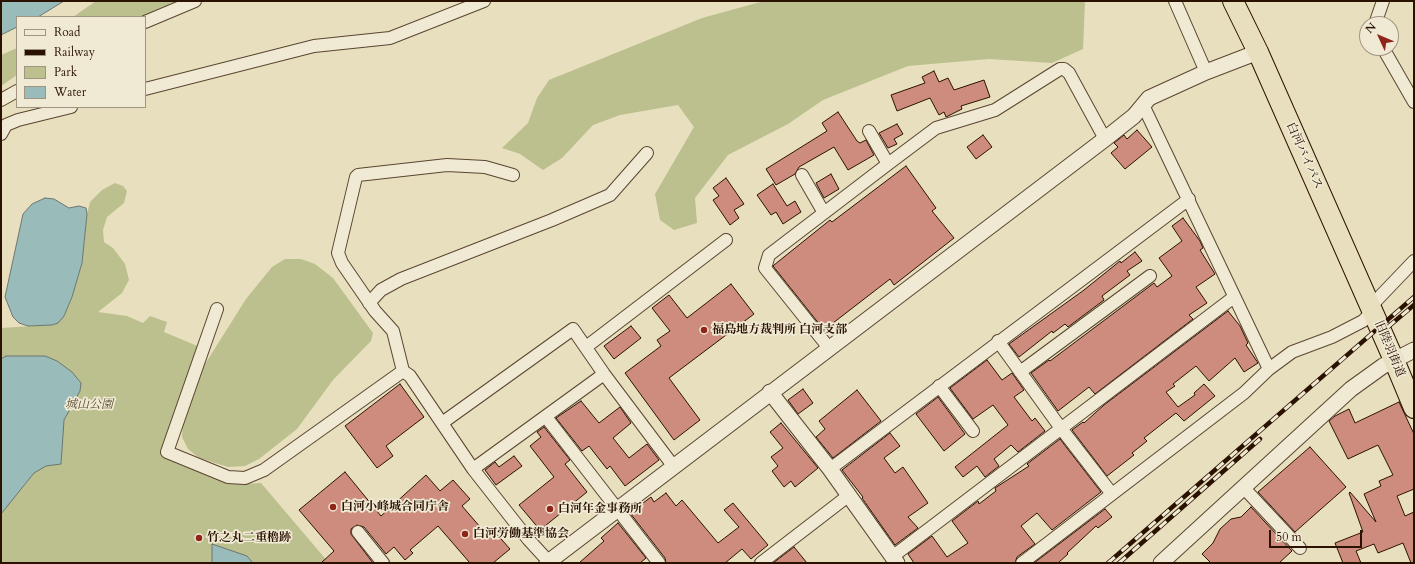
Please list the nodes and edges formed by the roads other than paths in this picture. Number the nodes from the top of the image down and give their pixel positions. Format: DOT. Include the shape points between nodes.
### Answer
graph roads {
  1 [pos="195,1"];
  2 [pos="484,1"];
  3 [pos="1175,1"];
  4 [pos="1233,1"];
  5 [pos="1383,1"];
  6 [pos="1378,16"];
  7 [pos="146,22"];
  8 [pos="1258,52"];
  9 [pos="1388,56"];
  10 [pos="1206,72"];
  11 [pos="146,89"];
  12 [pos="16,92"];
  13 [pos="1,100"];
  14 [pos="1414,102"];
  15 [pos="1143,105"];
  16 [pos="67,108"];
  17 [pos="869,131"];
  18 [pos="1,134"];
  19 [pos="1105,139"];
  20 [pos="647,153"];
  21 [pos="888,164"];
  22 [pos="513,175"];
  23 [pos="802,175"];
  24 [pos="1189,199"];
  25 [pos="824,213"];
  26 [pos="726,240"];
  27 [pos="1414,261"];
  28 [pos="1150,276"];
  29 [pos="1234,297"];
  30 [pos="369,303"];
  31 [pos="217,309"];
  32 [pos="1372,309"];
  33 [pos="998,341"];
  34 [pos="586,347"];
  35 [pos="829,348"];
  36 [pos="1414,350"];
  37 [pos="1394,360"];
  38 [pos="1270,369"];
  39 [pos="403,371"];
  40 [pos="1020,372"];
  41 [pos="604,374"];
  42 [pos="939,386"];
  43 [pos="770,392"];
  44 [pos="1414,408"];
  45 [pos="546,417"];
  46 [pos="442,423"];
  47 [pos="1060,427"];
  48 [pos="973,431"];
  49 [pos="674,467"];
  50 [pos="473,469"];
  51 [pos="830,469"];
  52 [pos="1243,487"];
  53 [pos="1112,494"];
  54 [pos="848,496"];
  55 [pos="617,510"];
  56 [pos="358,532"];
  57 [pos="1300,548"];
  58 [pos="894,560"];
  59 [pos="384,563"];
  60 [pos="549,563"];
  61 [pos="658,563"];
  62 [pos="761,563"];
  63 [pos="1022,563"];
  64 [pos="1161,563"];
  1 -- 7 [label="street"];
  2 -- 11 [label="street" via="390,38 314,46"];
  3 -- 10 [label="street"];
  4 -- 8 [label="highway, 白河バイパス"];
  5 -- 6 [label="street"];
  8 -- 10 [label="street"];
  8 -- 32 [label="highway, 白河バイパス"];
  9 -- 14 [label="street"];
  10 -- 15 [label="street" via="1149,98"];
  12 -- 13 [label="street"];
  15 -- 19 [label="street" via="1134,116"];
  15 -- 24 [label="street"];
  16 -- 18 [label="street" via="18,120 6,125"];
  17 -- 21 [label="street"];
  19 -- 21 [label="street" via="1069,73 1060,69 996,110 936,128"];
  19 -- 35 [label="street"];
  20 -- 30 [label="street" via="610,195 401,279 381,290"];
  21 -- 25 [label="street"];
  22 -- 30 [label="street" via="486,167 447,165 358,175 338,253"];
  23 -- 25 [label="street"];
  24 -- 29 [label="street"];
  24 -- 33 [label="street"];
  25 -- 35 [label="street" via="769,255 765,268"];
  26 -- 34 [label="street"];
  27 -- 32 [label="street"];
  28 -- 40 [label="street"];
  29 -- 38 [label="street"];
  29 -- 47 [label="street"];
  30 -- 39 [label="street" via="393,330"];
  31 -- 39 [label="street" via="166,452 228,477 245,478 264,470"];
  32 -- 37 [label="highway, 旧陸羽街道"];
  32 -- 38 [label="street" via="1362,321 1332,337 1292,352"];
  33 -- 40 [label="street"];
  33 -- 42 [label="street"];
  34 -- 41 [label="street"];
  34 -- 46 [label="street" via="573,329"];
  35 -- 43 [label="street"];
  36 -- 37 [label="street"];
  37 -- 44 [label="highway, 旧陸羽街道"];
  37 -- 52 [label="street" via="1352,389"];
  38 -- 53 [label="street" via="1244,393"];
  39 -- 46 [label="street" via="410,376"];
  40 -- 47 [label="street"];
  41 -- 45 [label="street"];
  41 -- 49 [label="street"];
  42 -- 48 [label="street"];
  42 -- 51 [label="street"];
  43 -- 49 [label="street"];
  43 -- 51 [label="street"];
  45 -- 50 [label="street"];
  45 -- 55 [label="street"];
  46 -- 50 [label="street"];
  47 -- 53 [label="street"];
  47 -- 58 [label="street"];
  49 -- 55 [label="street"];
  50 -- 60 [label="street"];
  51 -- 54 [label="street"];
  52 -- 57 [label="street"];
  52 -- 64 [label="street"];
  53 -- 63 [label="street"];
  54 -- 58 [label="street"];
  54 -- 62 [label="street"];
  55 -- 60 [label="street"];
  55 -- 61 [label="street"];
  56 -- 59 [label="street"];
}
